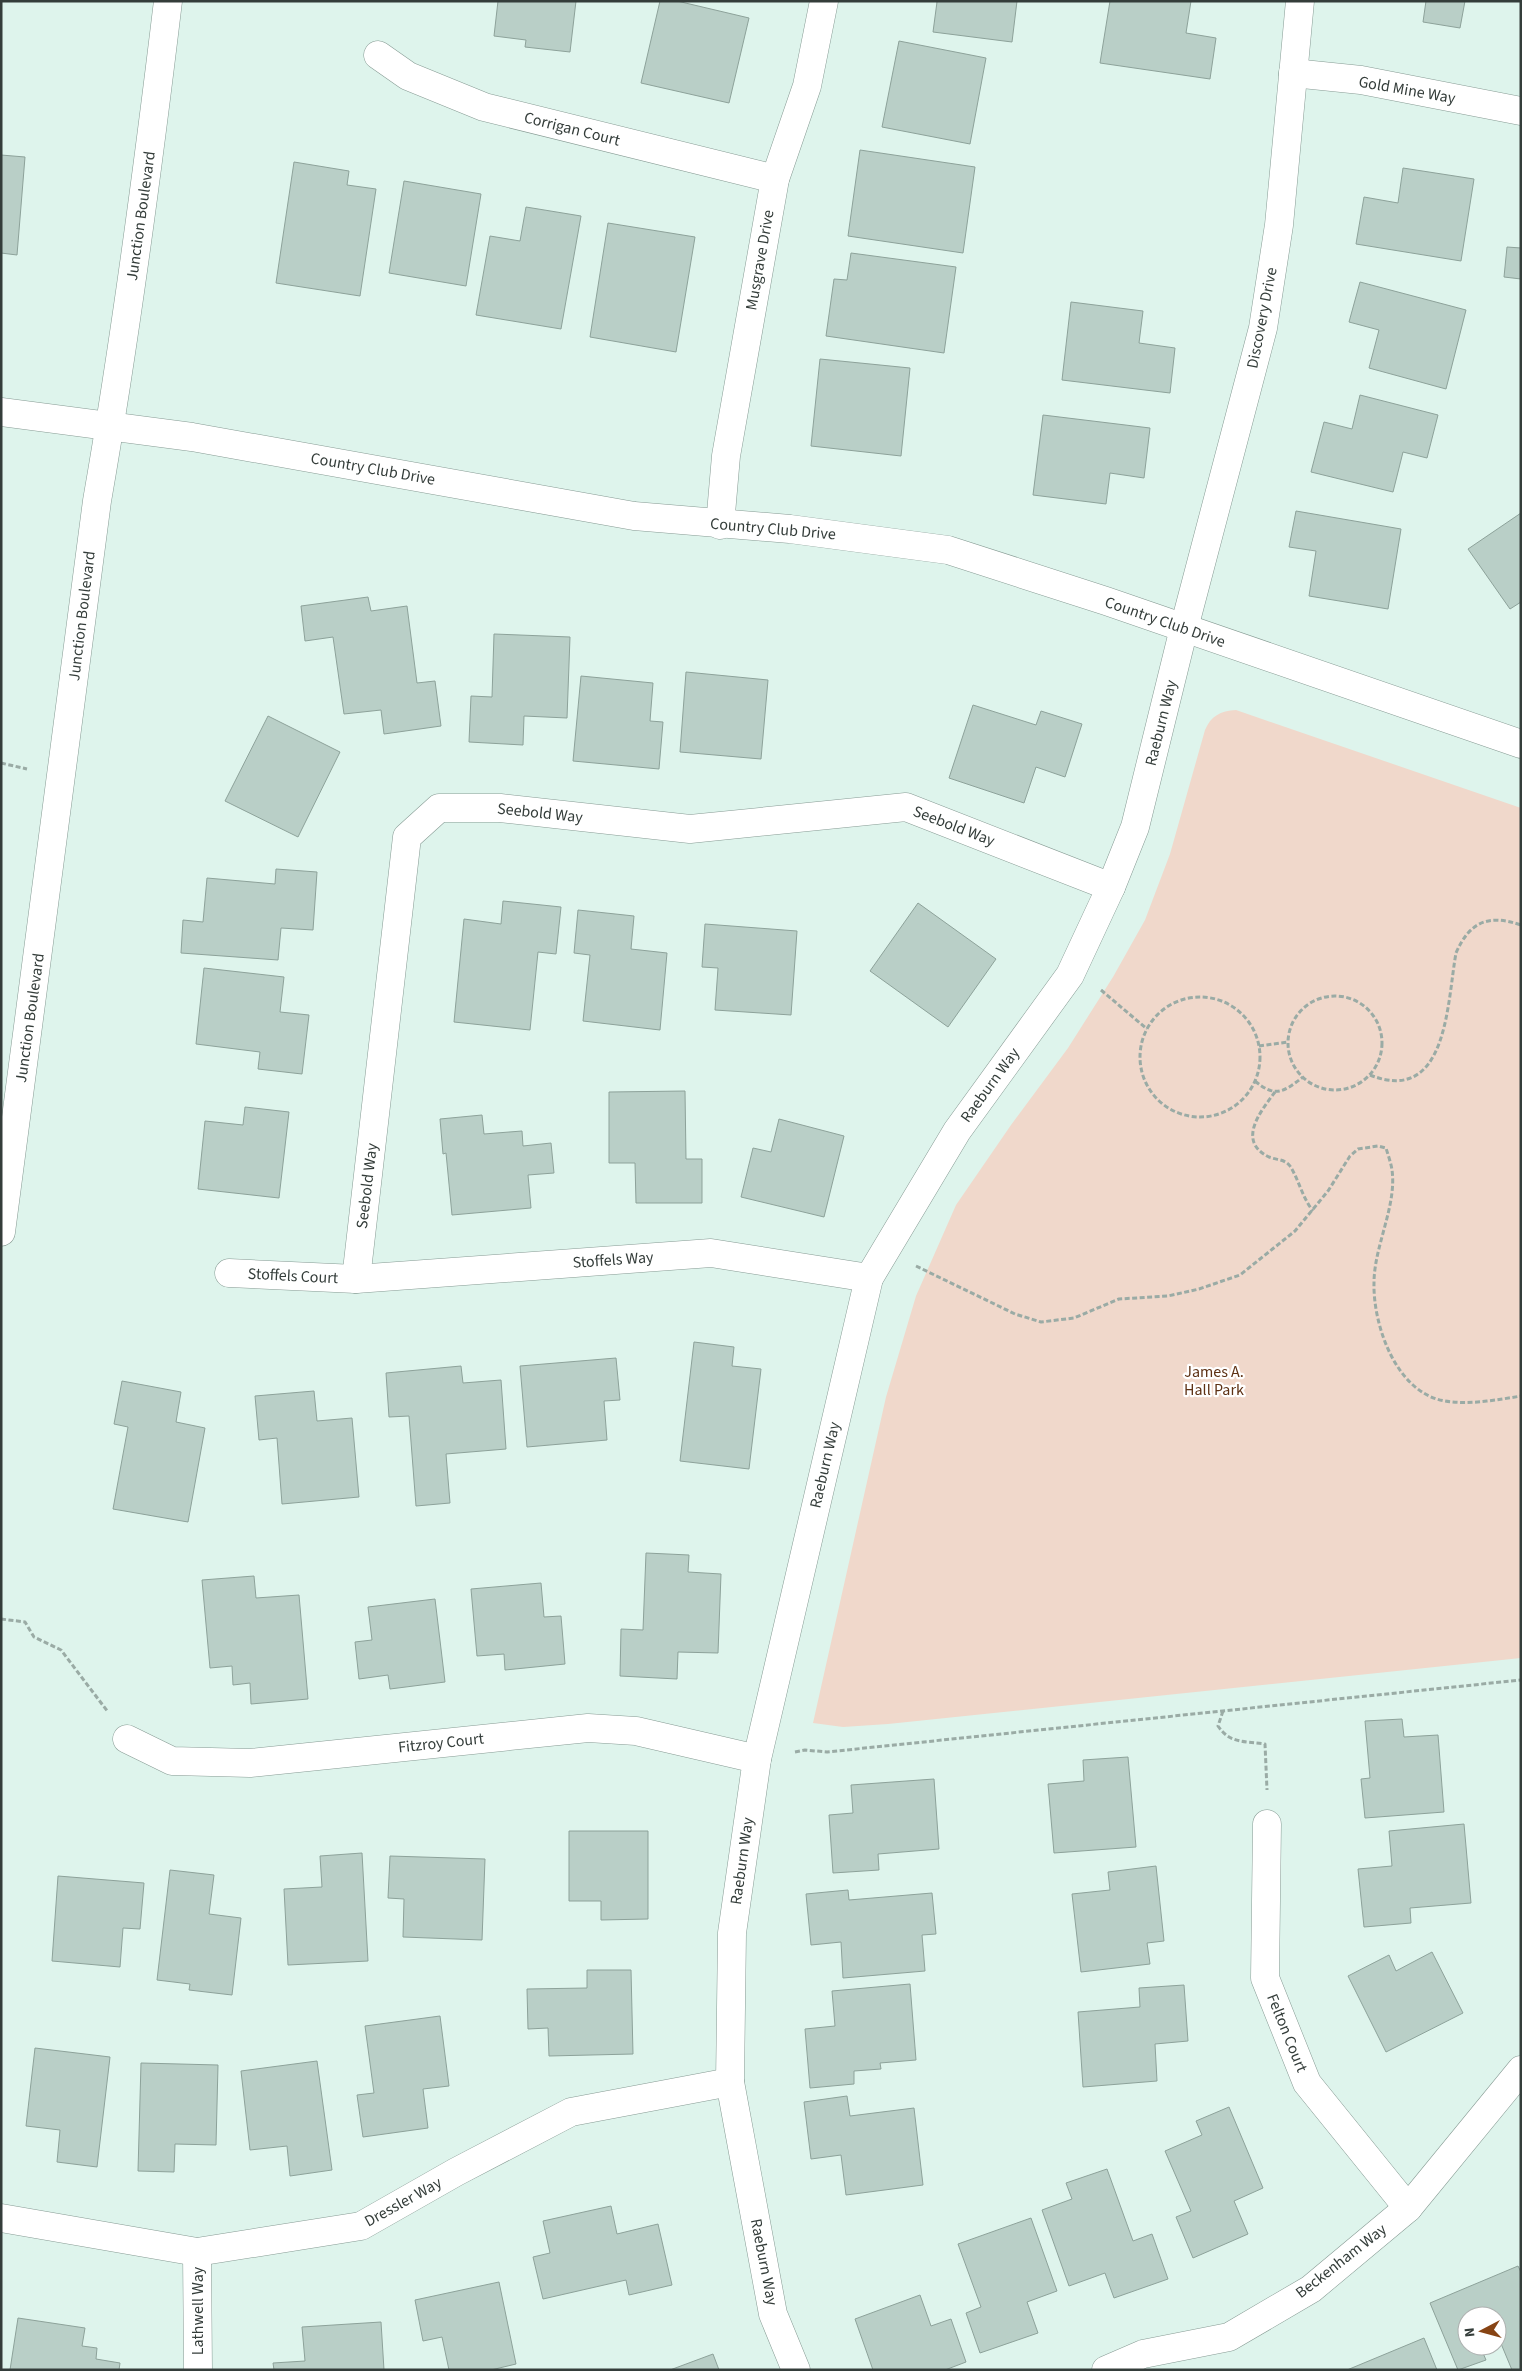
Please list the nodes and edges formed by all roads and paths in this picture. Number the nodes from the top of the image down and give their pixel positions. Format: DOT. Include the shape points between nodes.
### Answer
graph roads {
  1 [pos="168,1"];
  2 [pos="824,1"];
  3 [pos="1300,1"];
  4 [pos="378,55"];
  5 [pos="1293,73"];
  6 [pos="1521,111"];
  7 [pos="775,179"];
  8 [pos="1,412"];
  9 [pos="110,426"];
  10 [pos="720,525"];
  11 [pos="1184,628"];
  12 [pos="1521,744"];
  13 [pos="1111,887"];
  14 [pos="1521,925"];
  15 [pos="1074,969"];
  16 [pos="1146,1029"];
  17 [pos="1288,1042"];
  18 [pos="1259,1046"];
  19 [pos="1370,1075"];
  20 [pos="1303,1077"];
  21 [pos="1254,1081"];
  22 [pos="1275,1092"];
  23 [pos="1312,1211"];
  24 [pos="1,1232"];
  25 [pos="884,1252"];
  26 [pos="229,1273"];
  27 [pos="869,1278"];
  28 [pos="356,1279"];
  29 [pos="1521,1396"];
  30 [pos="1,1619"];
  31 [pos="1521,1680"];
  32 [pos="1223,1711"];
  33 [pos="127,1739"];
  34 [pos="758,1759"];
  35 [pos="1267,1824"];
  36 [pos="1521,2070"];
  37 [pos="730,2082"];
  38 [pos="1408,2208"];
  39 [pos="1,2218"];
  40 [pos="197,2252"];
  41 [pos="198,2370"];
  42 [pos="796,2370"];
  43 [pos="1106,2370"];
  1 -- 9 [label="street, Junction Boulevard" via="150,156"];
  2 -- 7 [label="street, Musgrave Drive" via="807,86"];
  3 -- 5 [label="street, Discovery Drive"];
  4 -- 7 [label="street, Corrigan Court" via="408,76 484,107"];
  5 -- 6 [label="street, Gold Mine Way" via="1361,80"];
  5 -- 11 [label="street, Discovery Drive" via="1279,225 1263,328"];
  7 -- 10 [label="street, Musgrave Drive" via="726,456"];
  8 -- 9 [label="street, Country Club Drive"];
  9 -- 10 [label="street, Country Club Drive" via="192,437 634,516"];
  9 -- 24 [label="street, Junction Boulevard"];
  10 -- 11 [label="street, Country Club Drive" via="790,529 948,550"];
  11 -- 12 [label="street, Country Club Drive"];
  11 -- 13 [label="street, Raeburn Way" via="1135,827"];
  13 -- 15 [label="street, Raeburn Way"];
  13 -- 28 [label="street, Seebold Way" via="906,807 690,829 500,808 439,808 407,837"];
  14 -- 19 [label="path" via="1504,920 1488,921 1471,928 1460,942 1443,1028 1434,1057 1426,1069 1408,1079 1396,1081"];
  15 -- 16 [label="path"];
  15 -- 25 [label="street, Raeburn Way" via="957,1131"];
  16 -- 18 [label="path" via="1158,1014 1178,1001 1195,997 1214,998 1236,1008 1245,1017 1253,1027"];
  16 -- 21 [label="path" via="1140,1056 1144,1079 1157,1099 1176,1112 1200,1117 1224,1112 1244,1098"];
  17 -- 18 [label="path"];
  17 -- 19 [label="path" via="1292,1025 1308,1004 1333,996 1358,1002 1376,1020 1380,1031 1380,1056"];
  17 -- 20 [label="path" via="1292,1063"];
  18 -- 21 [label="path" via="1260,1064"];
  19 -- 20 [label="path" via="1345,1090 1320,1088"];
  20 -- 22 [label="path" via="1286,1090"];
  21 -- 22 [label="path"];
  22 -- 23 [label="path" via="1252,1129 1252,1139 1256,1147 1268,1156 1283,1160 1290,1166"];
  23 -- 25 [label="path" via="1295,1231 1240,1275 1215,1285 1168,1296 1120,1299 1074,1318 1057,1321 1041,1322 1015,1314"];
  23 -- 29 [label="path" via="1350,1156 1358,1150 1378,1146 1386,1148 1392,1170 1392,1187 1378,1248 1374,1283 1382,1336 1396,1362 1417,1389 1445,1401 1493,1401"];
  25 -- 27 [label="street, Raeburn Way"];
  26 -- 28 [label="street, Stoffels Court"];
  27 -- 28 [label="street, Stoffels Way" via="711,1253"];
  27 -- 34 [label="street, Raeburn Way"];
  30 -- 33 [label="path" via="25,1622 34,1636 61,1650"];
  31 -- 32 [label="path"];
  32 -- 34 [label="path" via="827,1752 805,1750"];
  32 -- 35 [label="path" via="1218,1726 1225,1736 1265,1744"];
  33 -- 34 [label="street, Fitzroy Court" via="172,1762 250,1763 588,1728 636,1731"];
  34 -- 37 [label="street, Raeburn Way" via="732,1932"];
  35 -- 38 [label="street, Felton Court" via="1265,1978 1307,2083"];
  36 -- 38 [label="street, Beckenham Way"];
  37 -- 40 [label="street, Dressler Way" via="571,2112 361,2226"];
  37 -- 42 [label="street, Raeburn Way" via="773,2314"];
  38 -- 43 [label="street, Beckenham Way" via="1311,2289 1228,2337 1143,2354"];
  39 -- 40 [label="street, Dressler Way"];
  40 -- 41 [label="street, Lathwell Way"];
}
